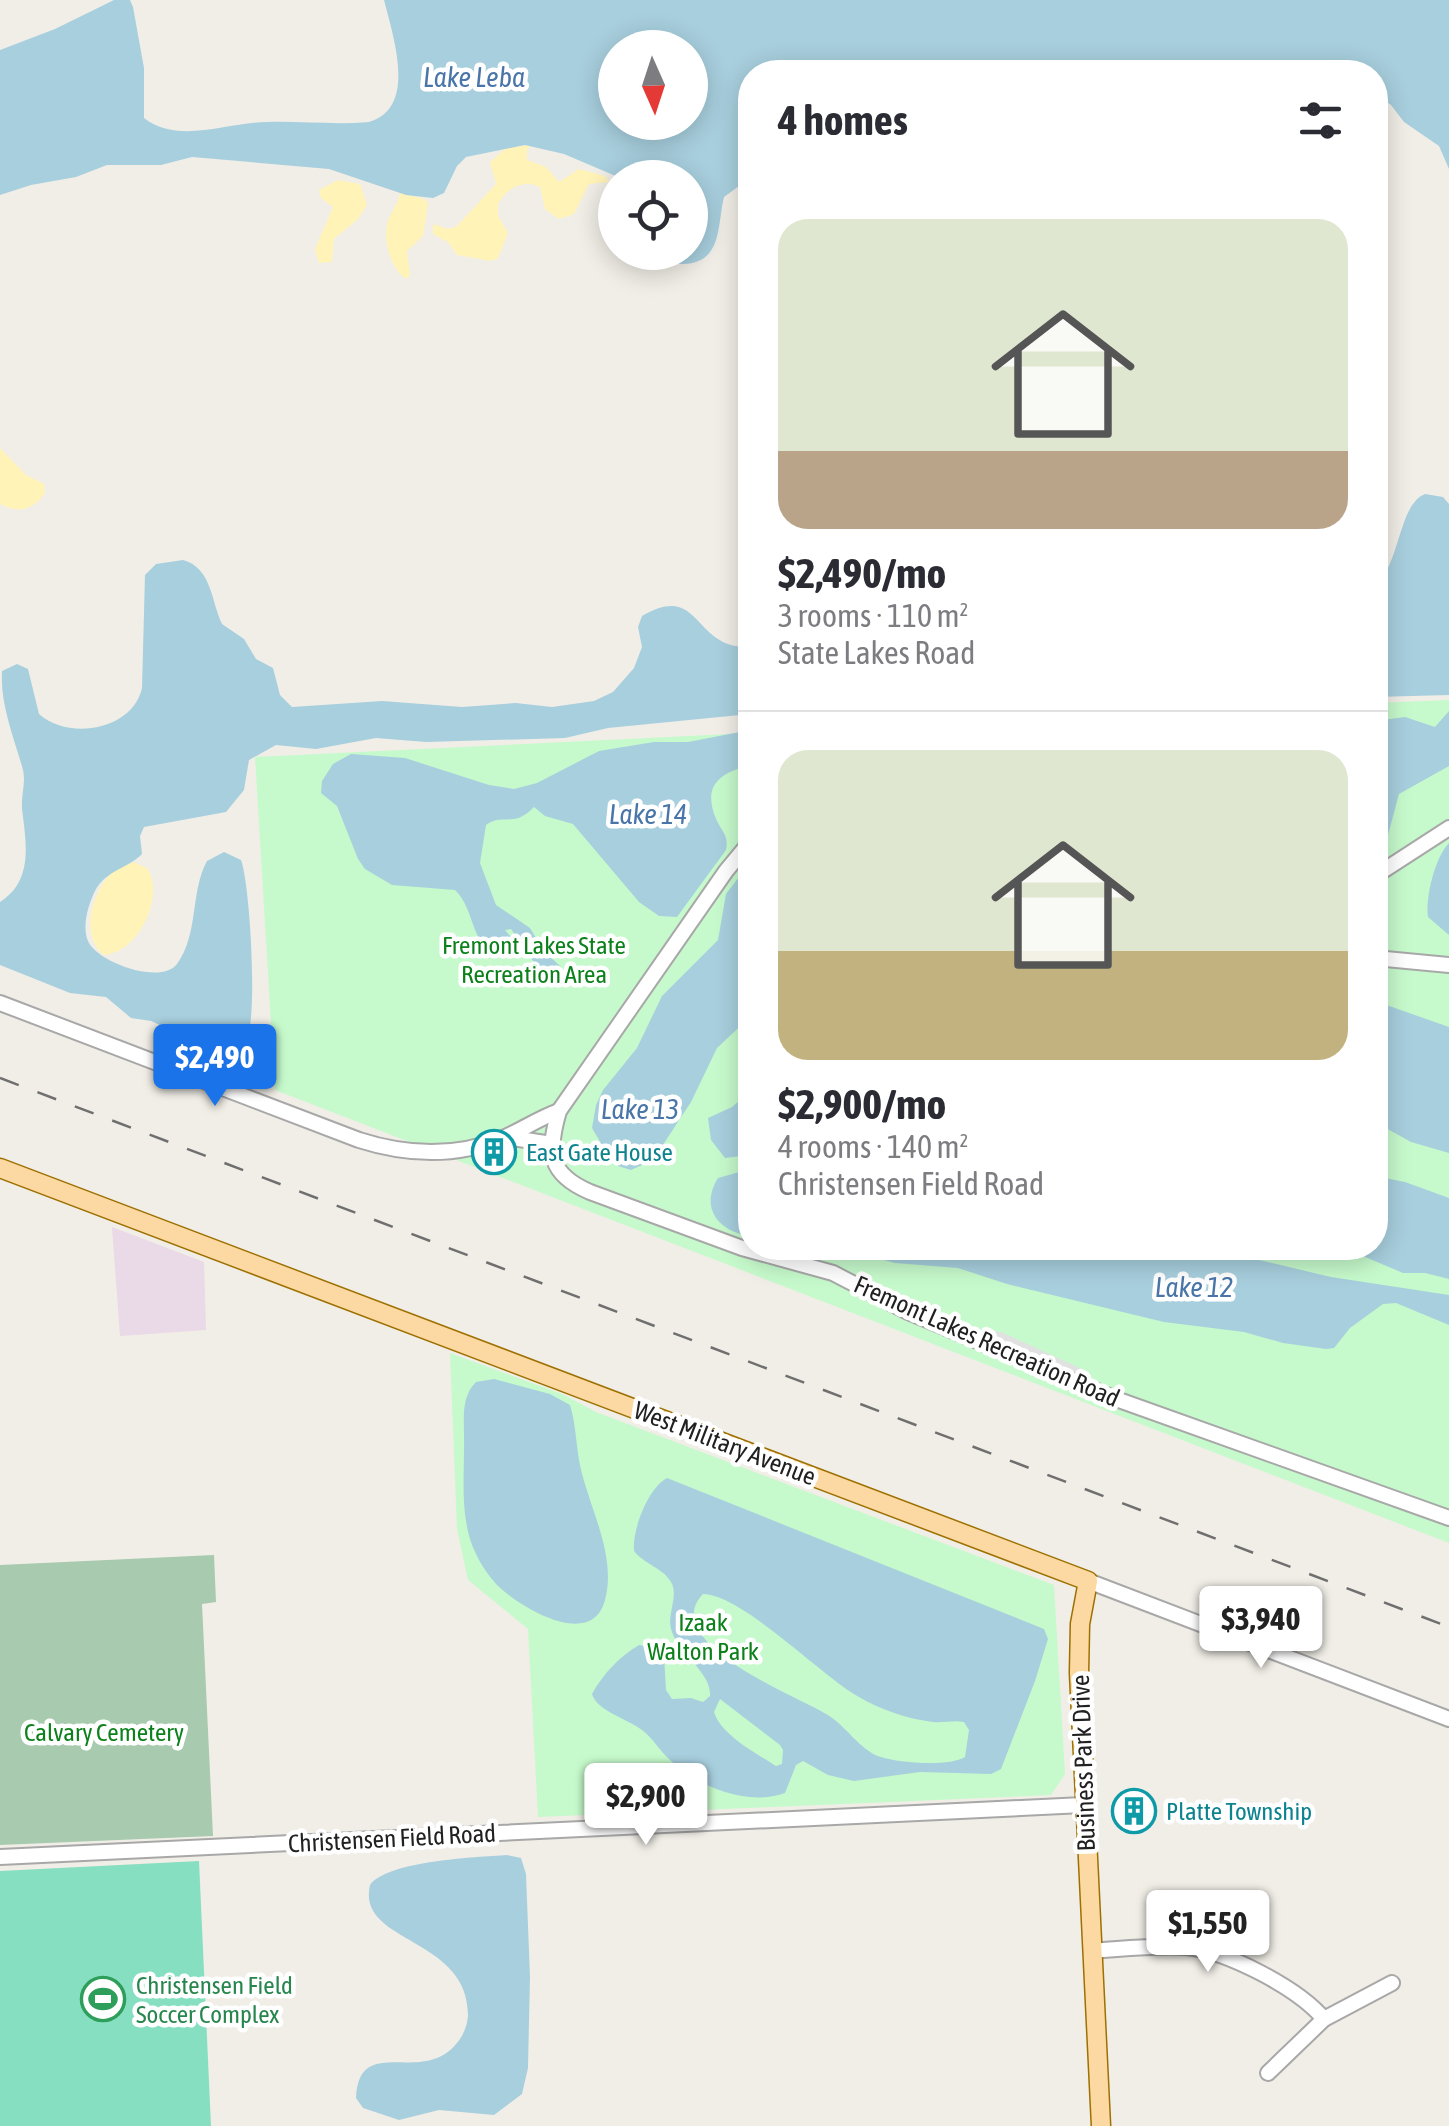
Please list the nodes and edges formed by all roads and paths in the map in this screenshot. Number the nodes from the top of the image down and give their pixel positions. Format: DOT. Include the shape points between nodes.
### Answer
graph roads {
  1 [pos="1449,828"];
  2 [pos="738,857"];
  3 [pos="1388,868"];
  4 [pos="1388,959"];
  5 [pos="1449,964"];
  6 [pos="0,1004"];
  7 [pos="559,1112"];
  8 [pos="505,1137"];
  9 [pos="552,1144"];
  10 [pos="0,1168"];
  11 [pos="738,1246"];
  12 [pos="783,1260"];
  13 [pos="1449,1518"];
  14 [pos="1088,1582"];
  15 [pos="1449,1718"];
  16 [pos="1083,1805"];
  17 [pos="0,1858"];
  18 [pos="1091,1951"];
  19 [pos="1392,1984"];
  20 [pos="1324,2019"];
  21 [pos="1268,2073"];
  22 [pos="1101,2126"];
  1 -- 3 [label="street"];
  2 -- 7 [label="street"];
  4 -- 5 [label="street"];
  6 -- 8 [label="street" via="389,1149 440,1152"];
  7 -- 8 [label="street"];
  7 -- 9 [label="street"];
  8 -- 9 [label="street"];
  9 -- 11 [label="street, Fremont Lakes Recreation Road" via="558,1171 572,1184"];
  10 -- 14 [label="main road, West Military Avenue"];
  12 -- 13 [label="street, Fremont Lakes Recreation Road" via="832,1273 1116,1399"];
  14 -- 15 [label="street, West Military Avenue"];
  14 -- 16 [label="main road, Business Park Drive" via="1078,1652"];
  16 -- 17 [label="street, Christensen Field Road"];
  16 -- 18 [label="main road, Business Park Drive"];
  18 -- 20 [label="street" via="1208,1952 1296,1992"];
  18 -- 22 [label="main road, Business Park Drive"];
  19 -- 20 [label="street"];
  20 -- 21 [label="street"];
}
